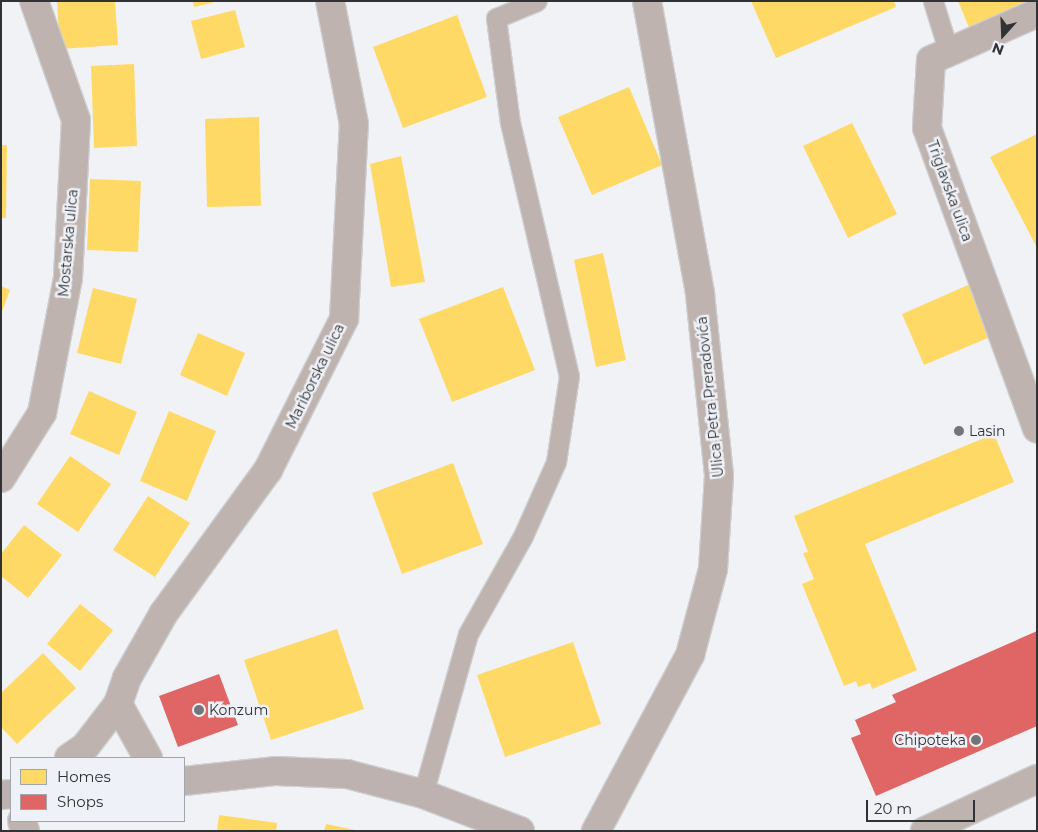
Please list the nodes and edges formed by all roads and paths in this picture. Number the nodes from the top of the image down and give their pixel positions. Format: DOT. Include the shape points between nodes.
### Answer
graph roads {
  1 [pos="34,1"];
  2 [pos="330,1"];
  3 [pos="537,1"];
  4 [pos="646,1"];
  5 [pos="933,1"];
  6 [pos="1037,13"];
  7 [pos="949,53"];
  8 [pos="1037,428"];
  9 [pos="1,478"];
  10 [pos="118,704"];
  11 [pos="70,757"];
  12 [pos="147,757"];
  13 [pos="185,781"];
  14 [pos="1035,785"];
  15 [pos="424,794"];
  16 [pos="520,831"];
  17 [pos="596,831"];
  18 [pos="925,831"];
  1 -- 9 [label="street, Mostarska ulica" via="76,120 68,278 42,413"];
  2 -- 10 [label="street, Mariborska ulica" via="354,124 344,319 268,470 164,613 127,678"];
  3 -- 15 [label="lane" via="496,18 510,123 569,376 556,462 523,536 468,634"];
  4 -- 17 [label="street, Ulica Petra Preradovića" via="700,293 720,475 713,569 690,655"];
  5 -- 7 [label="lane"];
  6 -- 7 [label="street, Triglavska ulica"];
  7 -- 8 [label="street, Triglavska ulica" via="931,60 927,128"];
  10 -- 11 [label="street, Mariborska ulica" via="85,747"];
  10 -- 12 [label="street"];
  13 -- 15 [label="street" via="276,771 347,774"];
  14 -- 18 [label="street"];
  15 -- 16 [label="street"];
}
